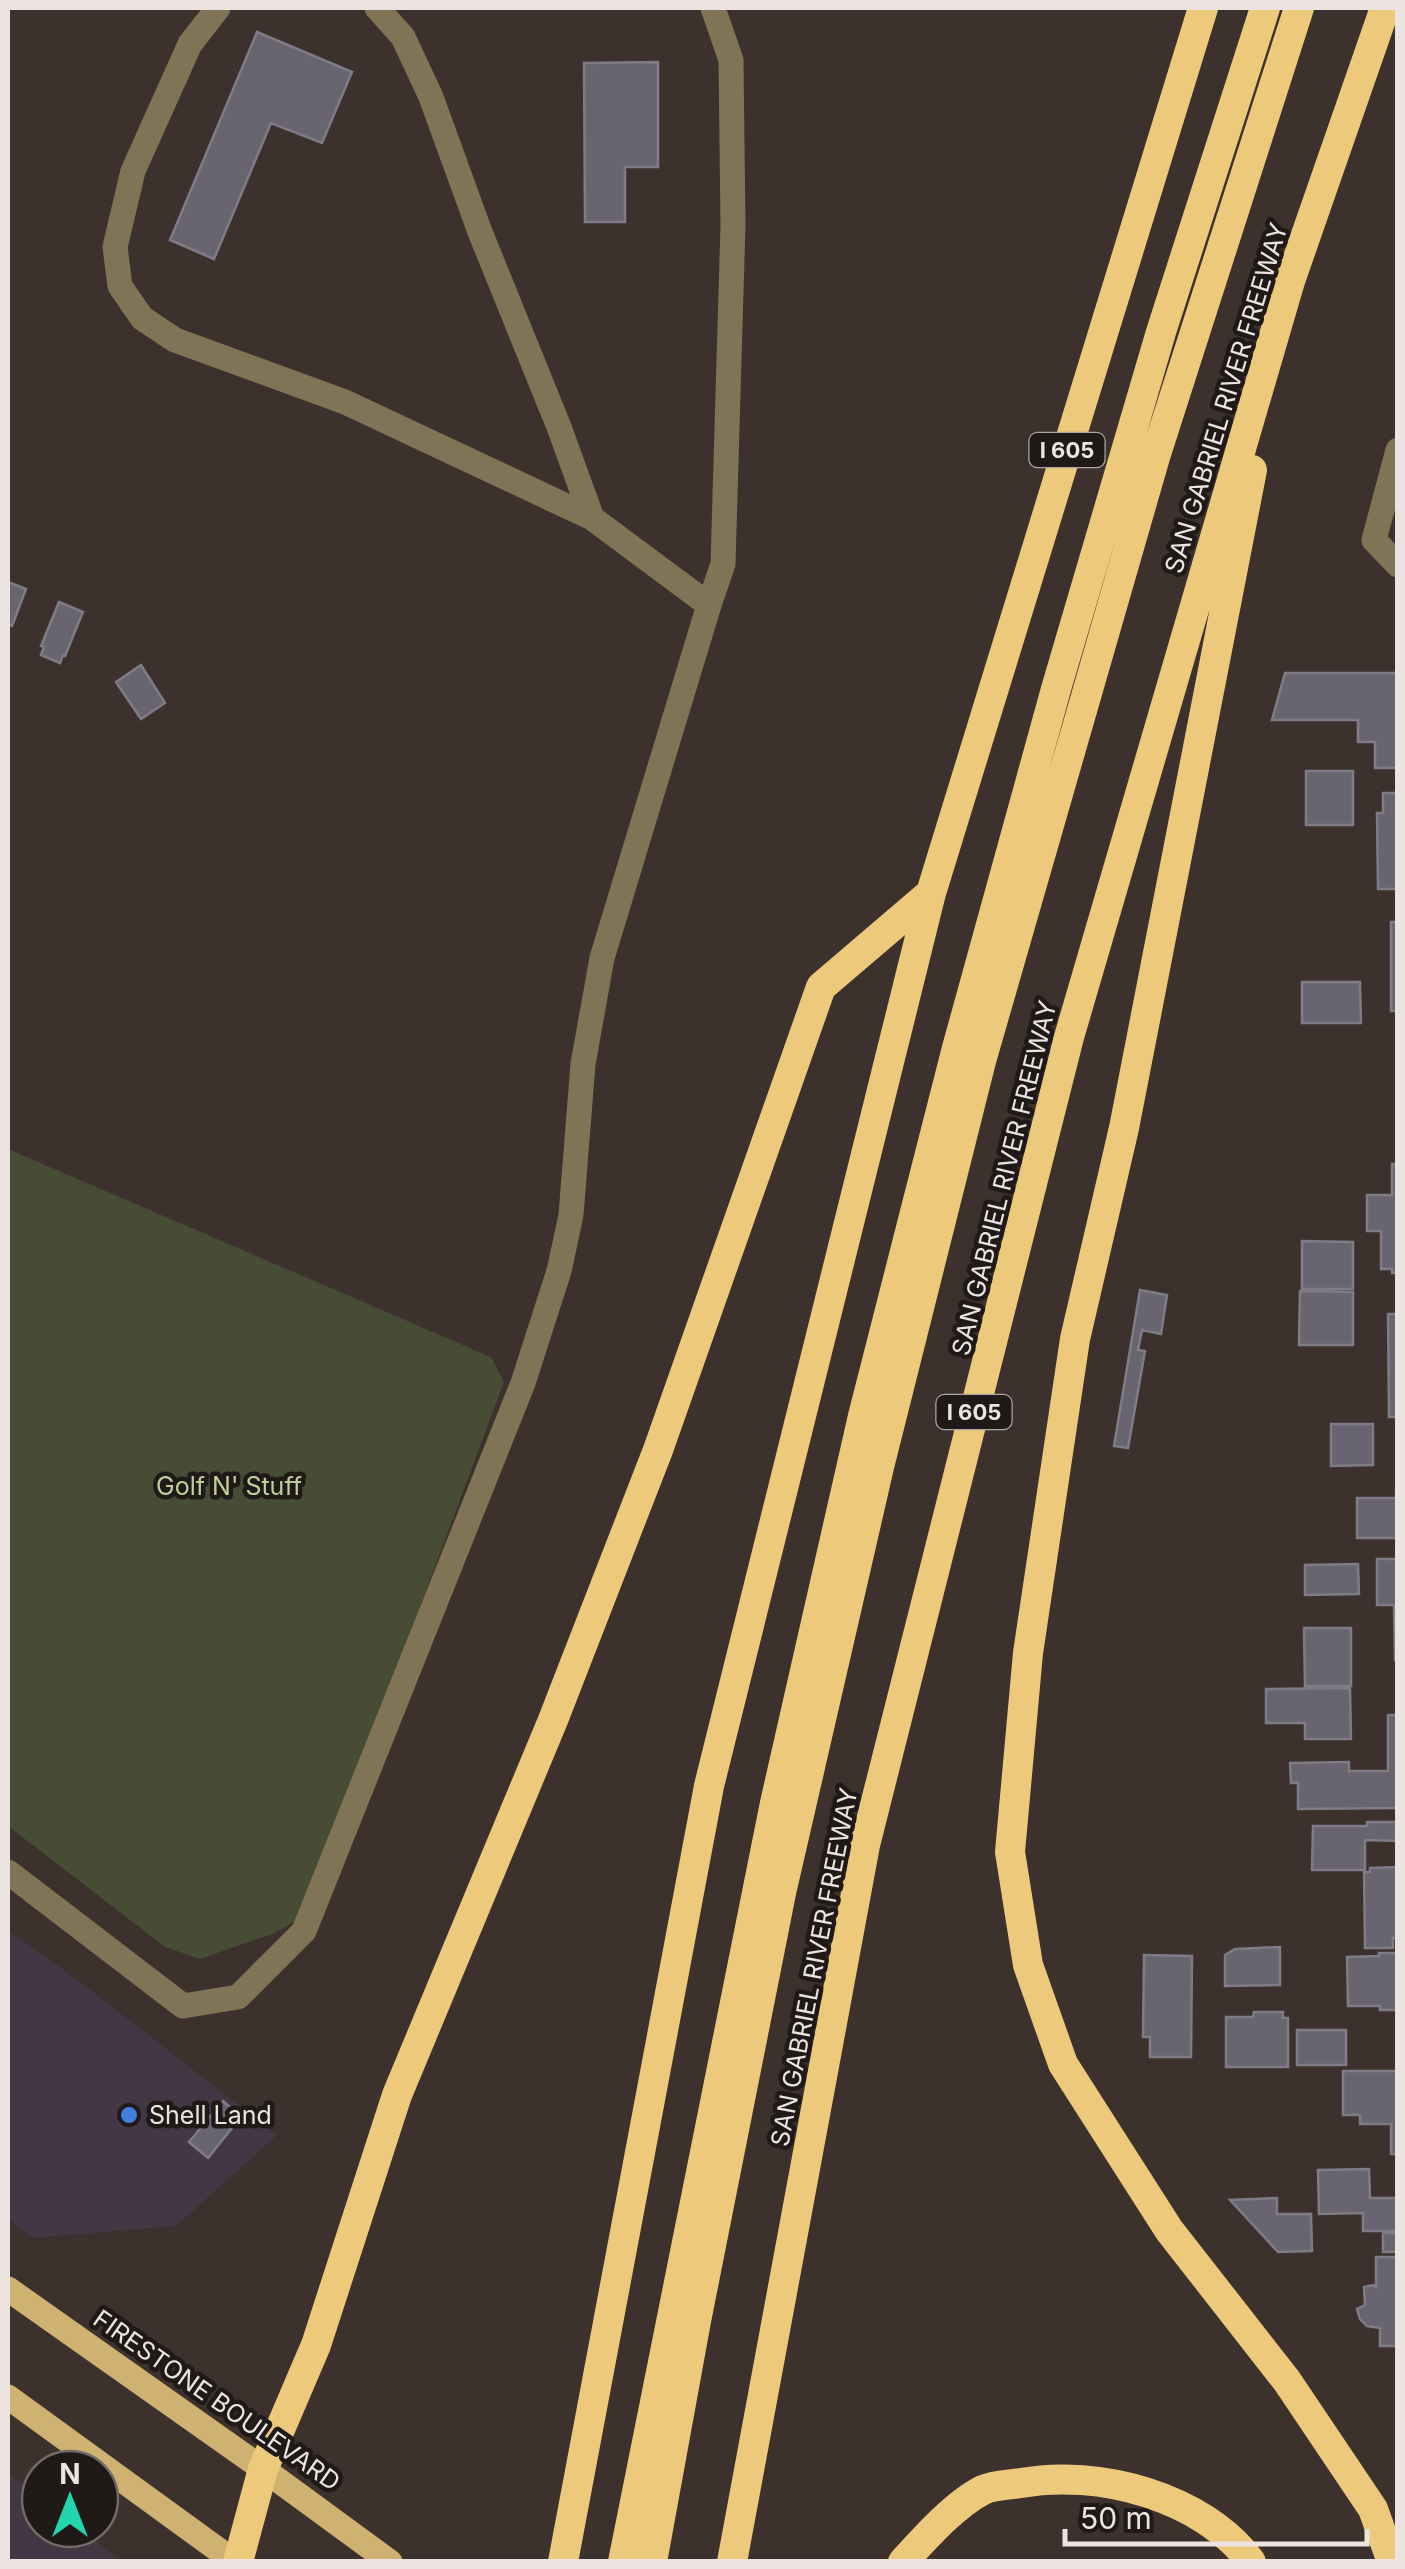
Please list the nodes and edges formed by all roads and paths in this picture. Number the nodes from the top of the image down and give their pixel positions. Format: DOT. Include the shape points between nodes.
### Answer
graph roads {
  1 [pos="218,8"];
  2 [pos="377,8"];
  3 [pos="713,8"];
  4 [pos="1203,8"];
  5 [pos="1266,8"];
  6 [pos="1300,8"];
  7 [pos="1384,8"];
  8 [pos="1290,280"];
  9 [pos="1398,450"];
  10 [pos="592,518"];
  11 [pos="1398,566"];
  12 [pos="709,605"];
  13 [pos="931,893"];
  14 [pos="8,1872"];
  15 [pos="8,2289"];
  16 [pos="8,2396"];
  17 [pos="263,2469"];
  18 [pos="564,2556"];
  19 [pos="237,2562"];
  20 [pos="390,2562"];
  21 [pos="622,2562"];
  22 [pos="652,2562"];
  23 [pos="732,2562"];
  24 [pos="902,2562"];
  25 [pos="1250,2562"];
  26 [pos="1392,2562"];
  1 -- 10 [label="street" via="190,44 133,171 115,247 120,286 142,318 174,340 345,402"];
  2 -- 10 [label="street" via="403,37 430,97"];
  3 -- 12 [label="street" via="731,60 734,225 724,564"];
  4 -- 13 [label="highway, I 605"];
  5 -- 21 [label="highway" via="1161,332 1056,690 868,1397 775,1803"];
  6 -- 22 [label="highway" via="1154,456 958,1152 782,1893"];
  7 -- 8 [label="highway, SAN GABRIEL RIVER FREEWAY / I 605"];
  8 -- 23 [label="highway, SAN GABRIEL RIVER FREEWAY / I 605" via="1069,1038 864,1845"];
  8 -- 26 [label="highway" via="1124,1128 1076,1339 1028,1653 1010,1852 1028,1966 1062,2064 1169,2230 1287,2381 1373,2510"];
  9 -- 11 [label="street" via="1374,540"];
  10 -- 12 [label="street"];
  12 -- 14 [label="street" via="602,958 560,1271 523,1383 304,1931 238,1997 183,2006"];
  13 -- 17 [label="highway" via="821,987 651,1468 397,2095 316,2345"];
  13 -- 18 [label="highway, I 605" via="710,1786"];
  15 -- 17 [label="main road, FIRESTONE BOULEVARD"];
  16 -- 19 [label="main road"];
  17 -- 19 [label="highway"];
  17 -- 20 [label="main road, FIRESTONE BOULEVARD"];
  24 -- 25 [label="highway" via="984,2490 1038,2480 1095,2480 1152,2495 1205,2518"];
}
